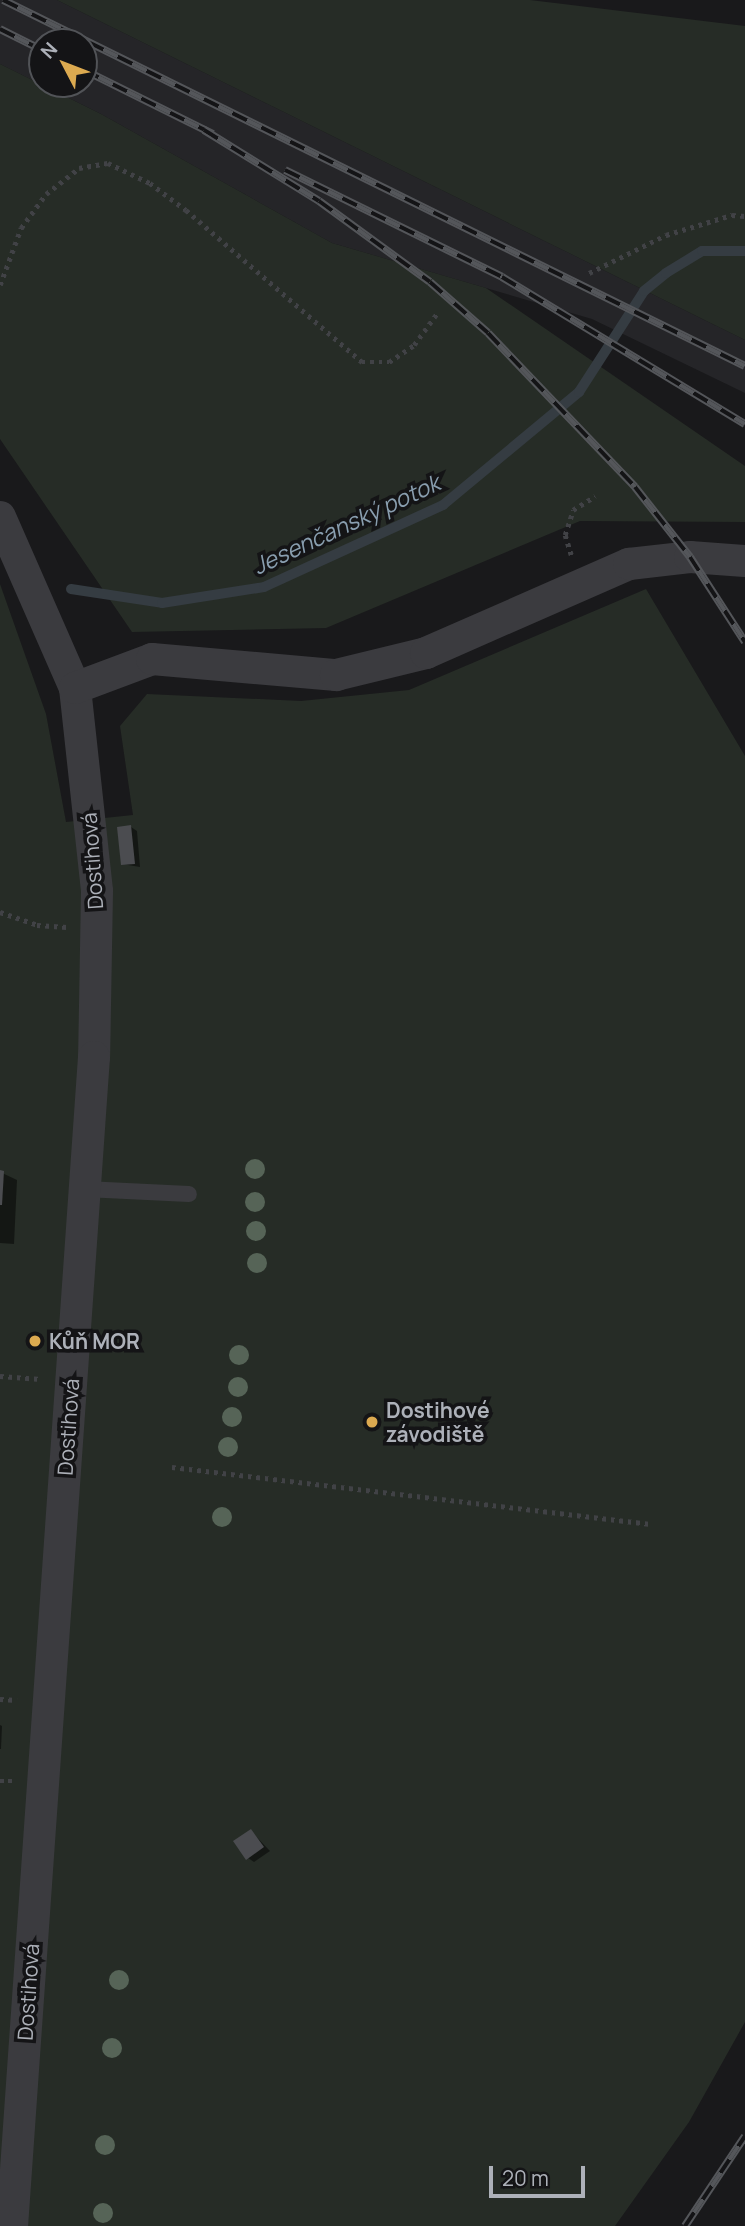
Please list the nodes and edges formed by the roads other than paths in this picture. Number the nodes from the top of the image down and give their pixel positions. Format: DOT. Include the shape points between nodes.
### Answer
graph roads {
  1 [pos="0,517"];
  2 [pos="745,561"];
  3 [pos="75,688"];
  4 [pos="85,1189"];
  5 [pos="189,1194"];
  6 [pos="12,2226"];
  1 -- 3 [label="street, Dostihová"];
  2 -- 3 [label="street" via="690,557 629,564 426,653 336,675 152,659"];
  3 -- 4 [label="street, Dostihová" via="95,857"];
  4 -- 5 [label="lane"];
  4 -- 6 [label="street, Dostihová"];
}
